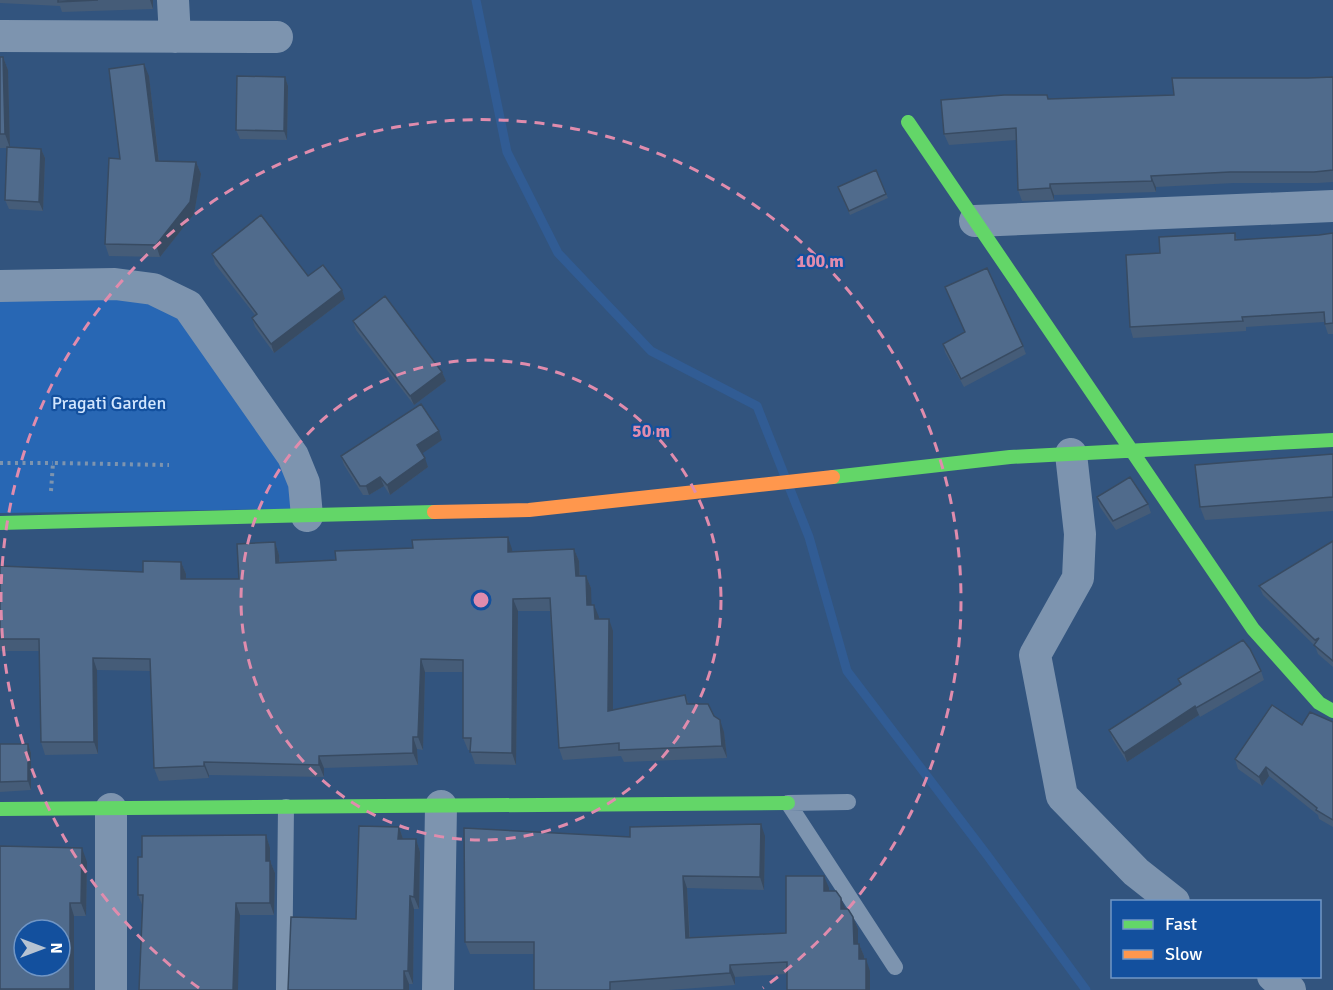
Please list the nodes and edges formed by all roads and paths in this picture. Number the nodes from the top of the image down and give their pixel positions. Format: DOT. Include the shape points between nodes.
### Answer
graph roads {
  1 [pos="173,0"];
  2 [pos="0,36"];
  3 [pos="175,37"];
  4 [pos="277,37"];
  5 [pos="908,122"];
  6 [pos="1333,206"];
  7 [pos="975,221"];
  8 [pos="0,286"];
  9 [pos="1333,440"];
  10 [pos="1131,450"];
  11 [pos="1071,453"];
  12 [pos="0,463"];
  13 [pos="53,463"];
  14 [pos="169,465"];
  15 [pos="306,516"];
  16 [pos="50,522"];
  17 [pos="0,523"];
  18 [pos="1333,711"];
  19 [pos="848,802"];
  20 [pos="788,803"];
  21 [pos="441,806"];
  22 [pos="286,807"];
  23 [pos="111,808"];
  24 [pos="0,809"];
  25 [pos="1171,900"];
  26 [pos="896,967"];
  27 [pos="1275,978"];
  28 [pos="111,990"];
  29 [pos="284,990"];
  30 [pos="438,990"];
  31 [pos="1290,990"];
  1 -- 3 [label="street"];
  2 -- 3 [label="street"];
  3 -- 4 [label="street"];
  5 -- 7 [label="street"];
  6 -- 7 [label="street"];
  7 -- 10 [label="street"];
  8 -- 15 [label="street" via="115,284 153,290 188,306 293,456 304,483"];
  9 -- 10 [label="street"];
  10 -- 11 [label="street"];
  10 -- 18 [label="street" via="1253,629 1319,703"];
  11 -- 15 [label="street" via="528,510"];
  11 -- 25 [label="street" via="1080,534 1078,578 1035,655 1062,796 1136,872"];
  12 -- 13 [label="path"];
  13 -- 14 [label="path"];
  13 -- 16 [label="path"];
  15 -- 16 [label="street"];
  16 -- 17 [label="street"];
  19 -- 20 [label="lane"];
  20 -- 21 [label="street"];
  20 -- 26 [label="lane"];
  21 -- 22 [label="street"];
  21 -- 30 [label="street"];
  22 -- 23 [label="street"];
  22 -- 29 [label="lane"];
  23 -- 24 [label="street"];
  23 -- 28 [label="street"];
  27 -- 31 [label="street"];
}
